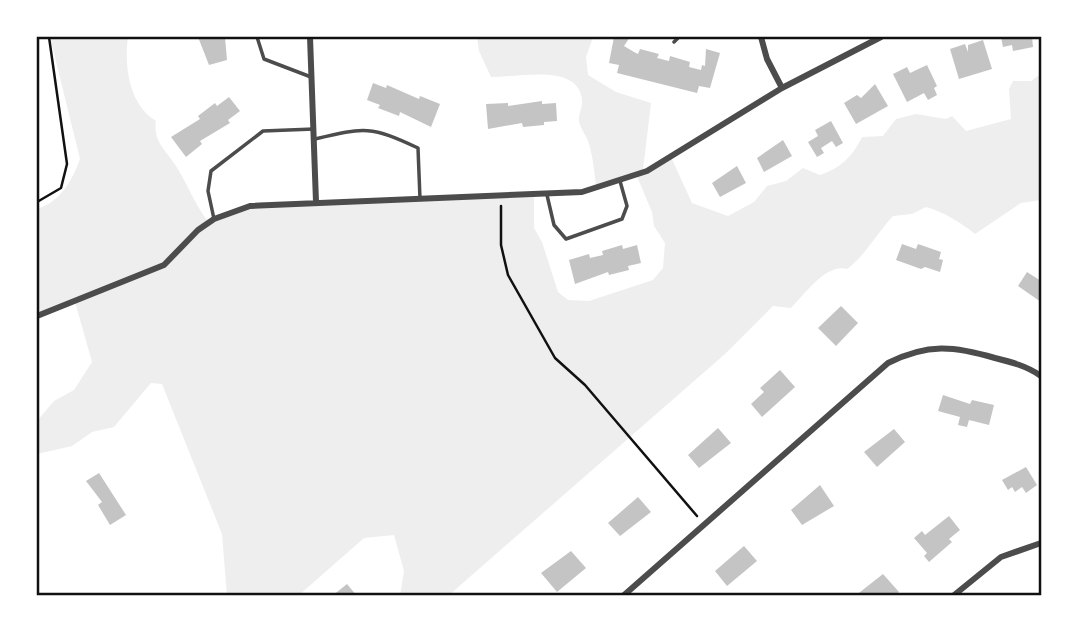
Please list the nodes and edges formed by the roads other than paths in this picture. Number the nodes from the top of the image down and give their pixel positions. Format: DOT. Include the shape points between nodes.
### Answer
graph roads {
  1 [pos="257,37"];
  2 [pos="310,37"];
  3 [pos="679,37"];
  4 [pos="761,37"];
  5 [pos="881,37"];
  6 [pos="674,42"];
  7 [pos="313,78"];
  8 [pos="782,88"];
  9 [pos="315,129"];
  10 [pos="315,139"];
  11 [pos="620,180"];
  12 [pos="547,195"];
  13 [pos="420,199"];
  14 [pos="316,202"];
  15 [pos="214,219"];
  16 [pos="37,316"];
  17 [pos="1041,376"];
  18 [pos="1041,543"];
  19 [pos="623,596"];
  20 [pos="953,596"];
  1 -- 7 [label="lane" via="264,59"];
  2 -- 7 [label="street"];
  3 -- 6 [label="lane"];
  4 -- 8 [label="street"];
  5 -- 8 [label="street"];
  7 -- 9 [label="street"];
  8 -- 11 [label="street" via="678,155"];
  9 -- 10 [label="street"];
  9 -- 15 [label="lane" via="263,131 211,171 208,191"];
  10 -- 13 [label="lane" via="357,130 382,132 418,148"];
  10 -- 14 [label="street"];
  11 -- 12 [label="street" via="582,192"];
  11 -- 12 [label="lane" via="627,206 622,219 566,239 554,225"];
  12 -- 13 [label="street"];
  13 -- 14 [label="street"];
  14 -- 15 [label="street" via="267,203"];
  15 -- 16 [label="street" via="164,265"];
  17 -- 19 [label="street" via="1023,365 950,347 909,353 871,377"];
  18 -- 20 [label="street" via="1001,557"];
}
